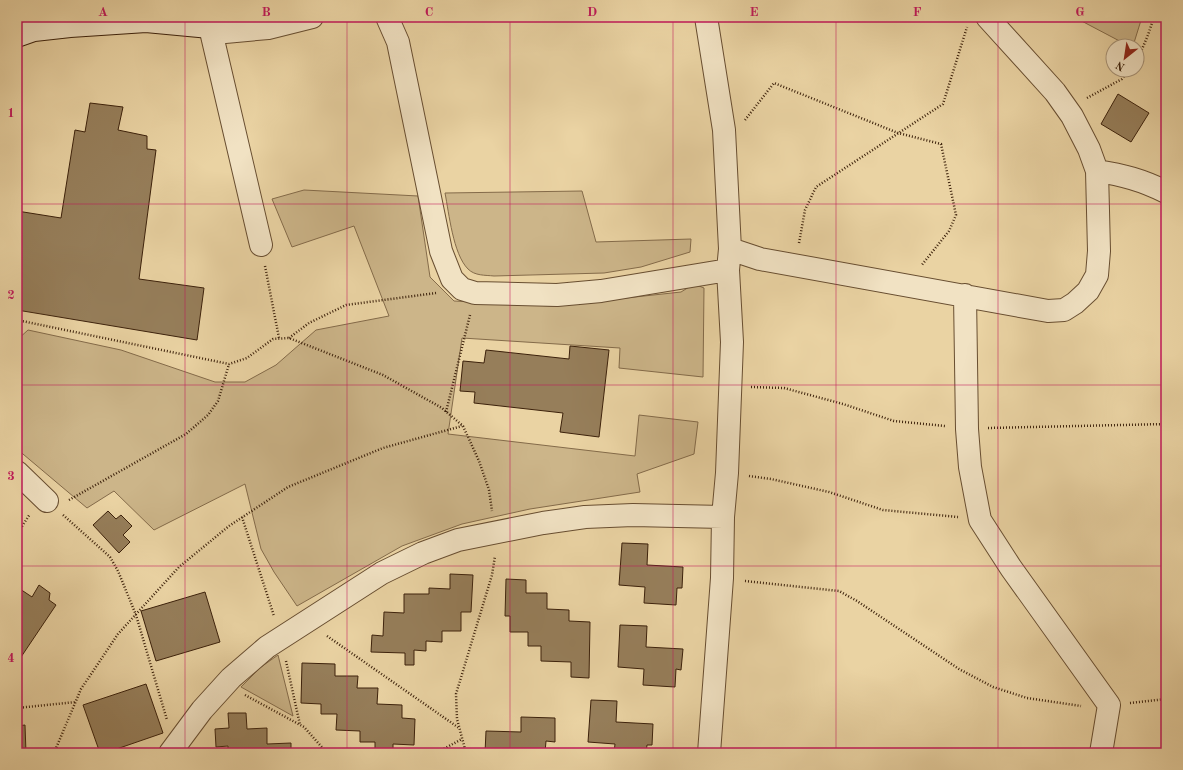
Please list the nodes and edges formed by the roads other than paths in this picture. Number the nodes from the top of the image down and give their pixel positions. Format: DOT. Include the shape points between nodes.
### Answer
graph roads {
  1 [pos="28,17"];
  2 [pos="312,17"];
  3 [pos="387,17"];
  4 [pos="706,17"];
  5 [pos="977,21"];
  6 [pos="207,22"];
  7 [pos="17,28"];
  8 [pos="17,36"];
  9 [pos="1098,171"];
  10 [pos="1166,192"];
  11 [pos="261,246"];
  12 [pos="729,260"];
  13 [pos="964,295"];
  14 [pos="17,472"];
  15 [pos="51,505"];
  16 [pos="722,517"];
  17 [pos="173,749"];
  18 [pos="710,753"];
  19 [pos="1101,753"];
  1 -- 7 [label="street"];
  2 -- 6 [label="street" via="268,28 225,32"];
  3 -- 12 [label="street" via="398,42 441,251 452,279 468,291 557,295 602,291"];
  4 -- 12 [label="street" via="724,130"];
  5 -- 9 [label="street" via="1056,92 1089,149"];
  6 -- 8 [label="street" via="146,21 70,26 34,30"];
  6 -- 11 [label="street"];
  9 -- 10 [label="street" via="1127,176"];
  9 -- 13 [label="street" via="1097,275 1088,291 1064,310 1048,310"];
  12 -- 13 [label="street" via="760,259"];
  12 -- 16 [label="street" via="732,342 728,473"];
  13 -- 19 [label="street" via="967,428 974,496 980,520 1011,568 1109,705"];
  14 -- 15 [label="street"];
  16 -- 17 [label="street" via="585,517 458,540 423,553 382,573 267,647 225,684"];
  16 -- 18 [label="street" via="722,578"];
}
